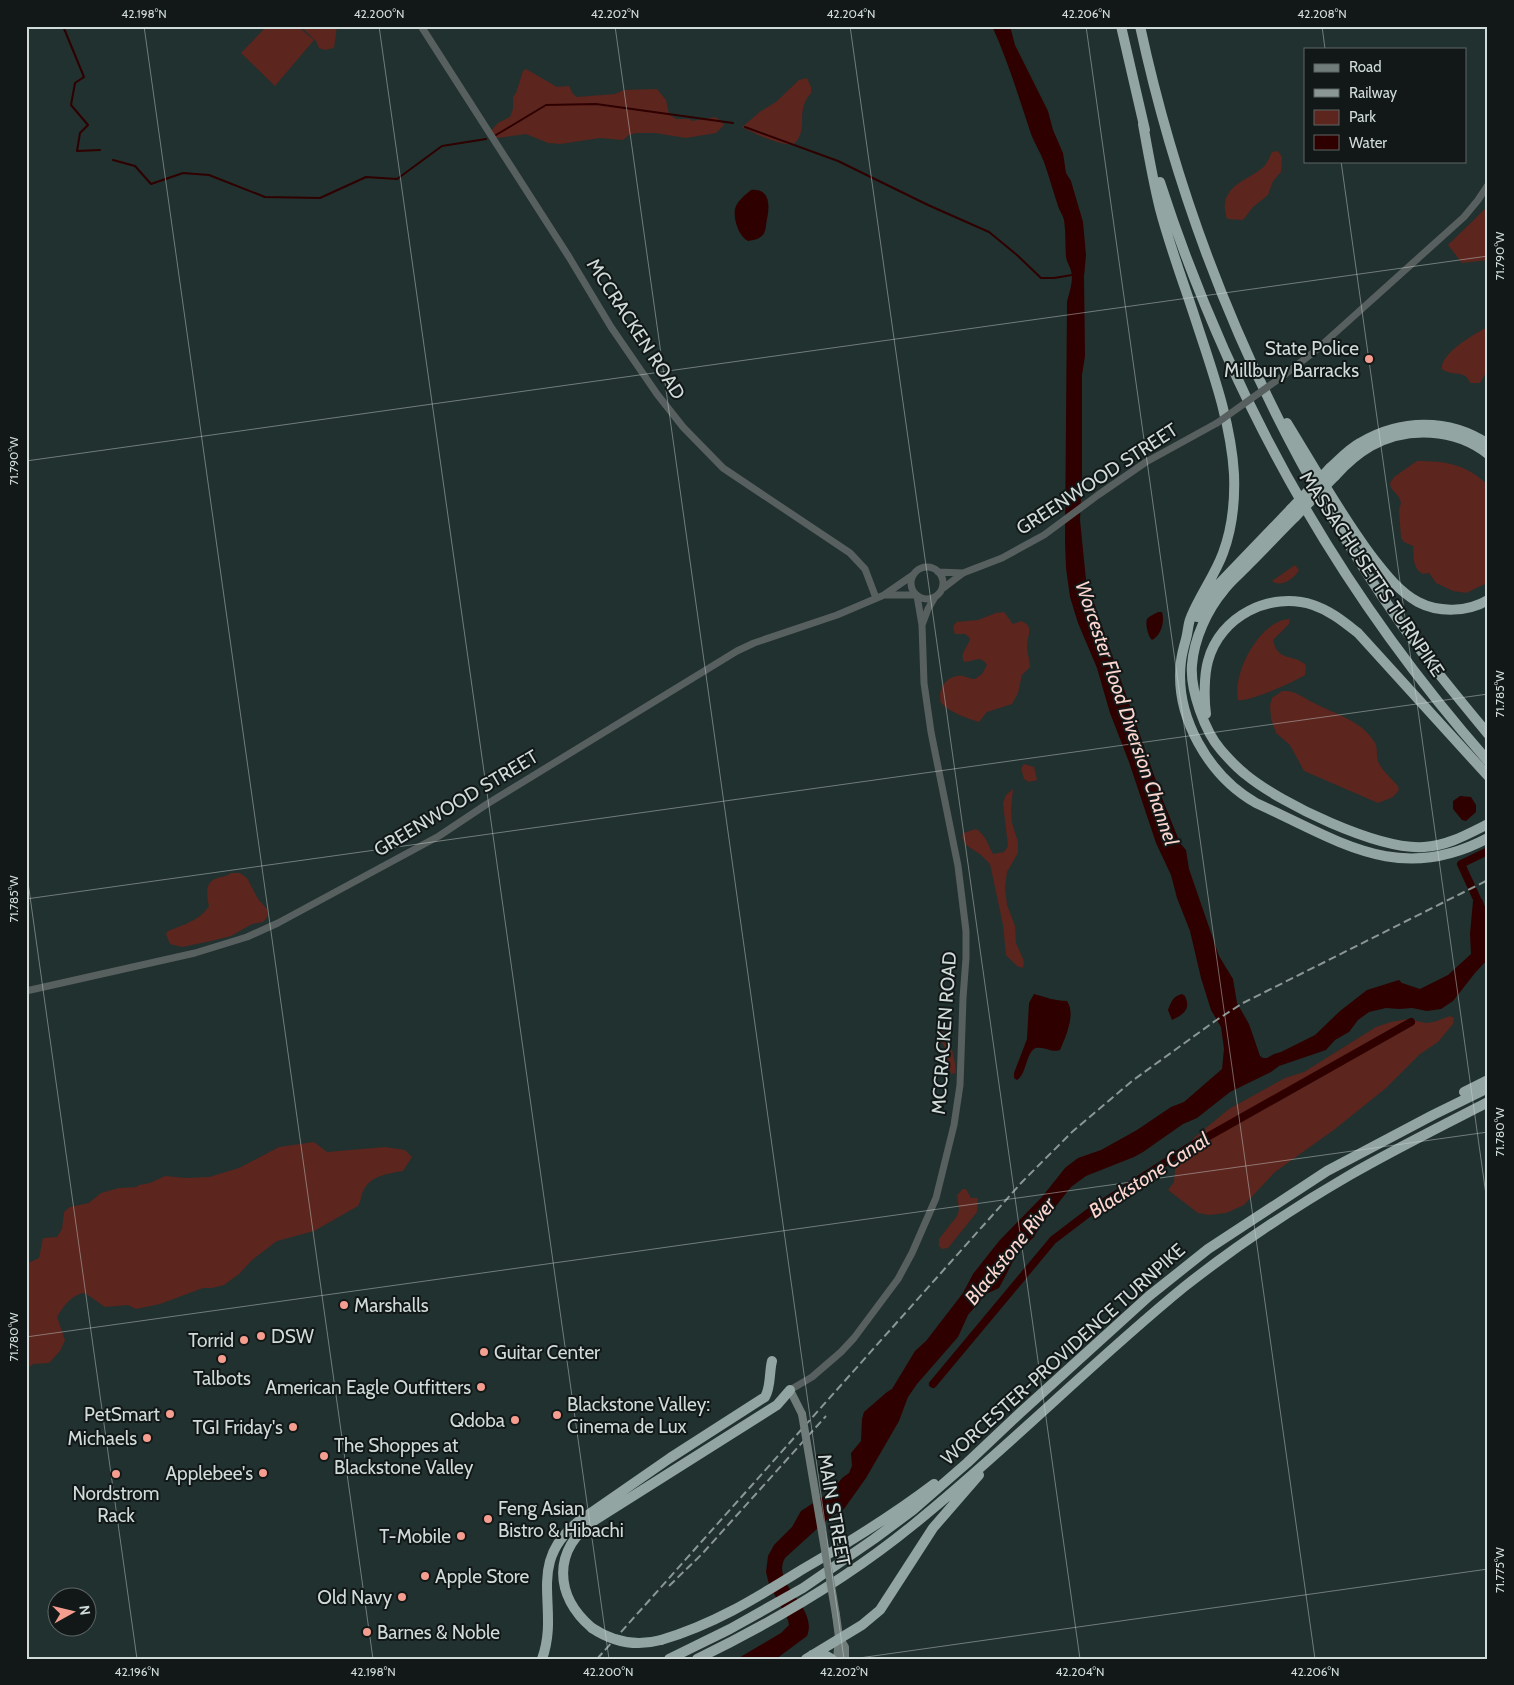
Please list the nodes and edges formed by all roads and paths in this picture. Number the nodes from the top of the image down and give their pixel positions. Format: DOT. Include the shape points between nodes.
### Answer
graph roads {
  1 [pos="421,26"];
  2 [pos="1121,26"];
  3 [pos="1140,26"];
  4 [pos="1143,124"];
  5 [pos="1488,185"];
  6 [pos="1266,396"];
  7 [pos="1488,444"];
  8 [pos="1488,454"];
  9 [pos="1333,472"];
  10 [pos="1293,513"];
  11 [pos="938,572"];
  12 [pos="963,573"];
  13 [pos="913,575"];
  14 [pos="942,589"];
  15 [pos="884,595"];
  16 [pos="916,596"];
  17 [pos="935,597"];
  18 [pos="876,598"];
  19 [pos="1488,600"];
  20 [pos="922,625"];
  21 [pos="1187,636"];
  22 [pos="1488,734"];
  23 [pos="1213,737"];
  24 [pos="1488,761"];
  25 [pos="1488,776"];
  26 [pos="1488,824"];
  27 [pos="1488,838"];
  28 [pos="26,991"];
  29 [pos="1488,1080"];
  30 [pos="1488,1088"];
  31 [pos="1488,1102"];
  32 [pos="1433,1115"];
  33 [pos="772,1361"];
  34 [pos="790,1390"];
  35 [pos="765,1397"];
  36 [pos="1020,1413"];
  37 [pos="1007,1444"];
  38 [pos="839,1638"];
  39 [pos="808,1657"];
  40 [pos="542,1659"];
  41 [pos="670,1659"];
  42 [pos="697,1659"];
  43 [pos="832,1659"];
  44 [pos="837,1659"];
  45 [pos="845,1659"];
  1 -- 18 [label="street, MCCRACKEN ROAD" via="570,257 611,327 674,415 723,468 850,553 865,569"];
  2 -- 4 [label="highway, MASSACHUSETTS TURNPIKE"];
  3 -- 6 [label="highway, MASSACHUSETTS TURNPIKE" via="1171,148 1196,228"];
  4 -- 21 [label="highway" via="1160,210 1226,426 1234,476 1230,527 1223,552 1190,618"];
  4 -- 24 [label="highway, MASSACHUSETTS TURNPIKE" via="1171,216 1203,302 1282,469 1311,520 1396,647 1446,713"];
  5 -- 12 [label="street, GREENWOOD STREET, bridge" via="1464,216 1315,352 1283,376 1217,423 1146,462 1044,535 1004,557"];
  6 -- 19 [label="highway" via="1287,423 1354,532 1404,593 1420,603 1443,609 1470,608"];
  6 -- 22 [label="highway, MASSACHUSETTS TURNPIKE" via="1316,489 1365,570 1413,640"];
  7 -- 9 [label="highway" via="1449,426 1401,426 1358,444"];
  8 -- 9 [label="highway" via="1462,439 1418,432 1372,446"];
  9 -- 10 [label="highway, bridge"];
  10 -- 21 [label="highway" via="1218,586"];
  10 -- 23 [label="highway" via="1225,588 1213,604 1198,638 1192,666 1194,687"];
  11 -- 12 [label="street, GREENWOOD STREET"];
  11 -- 13 [label="street" via="924,567"];
  11 -- 14 [label="street"];
  12 -- 14 [label="street, GREENWOOD STREET"];
  13 -- 15 [label="street, GREENWOOD STREET"];
  13 -- 16 [label="street" via="910,585"];
  14 -- 17 [label="street"];
  15 -- 16 [label="street, GREENWOOD STREET"];
  15 -- 18 [label="street, GREENWOOD STREET"];
  16 -- 17 [label="street" via="926,600"];
  16 -- 20 [label="street, MCCRACKEN ROAD"];
  17 -- 20 [label="street, MCCRACKEN ROAD"];
  18 -- 28 [label="street, GREENWOOD STREET" via="732,654 439,836 278,923 247,937 195,953"];
  20 -- 34 [label="street, MCCRACKEN ROAD" via="924,683 931,732 956,857 966,932 960,1085 954,1125 942,1179 928,1220 898,1278 854,1338 835,1358"];
  21 -- 27 [label="highway" via="1181,661 1181,688 1194,735 1210,762 1244,796 1356,849 1391,858 1433,858 1471,847"];
  23 -- 25 [label="highway" via="1205,704 1208,661 1218,640 1227,627 1250,609 1292,601 1313,605 1335,615 1358,633"];
  23 -- 26 [label="highway" via="1219,748 1246,775 1279,796 1326,820 1389,844 1432,846"];
  29 -- 32 [label="highway"];
  30 -- 32 [label="highway, WORCESTER-PROVIDENCE TURNPIKE"];
  31 -- 37 [label="highway, WORCESTER-PROVIDENCE TURNPIKE" via="1351,1175 1232,1252 1117,1344"];
  32 -- 36 [label="highway, WORCESTER-PROVIDENCE TURNPIKE" via="1327,1171 1208,1249 1150,1296"];
  33 -- 35 [label="highway"];
  34 -- 35 [label="highway"];
  34 -- 36 [label="highway, bridge" via="777,1405 595,1520 576,1536 563,1567 565,1592 576,1614 592,1628 620,1642 661,1640 708,1623 850,1542 914,1500"];
  34 -- 38 [label="main road, MAIN STREET, bridge" via="802,1414"];
  35 -- 40 [label="highway" via="670,1458 568,1530 560,1539 547,1572 548,1622"];
  36 -- 41 [label="highway, WORCESTER-PROVIDENCE TURNPIKE" via="913,1510 851,1556 803,1588"];
  37 -- 38 [label="highway" via="933,1528 880,1610"];
  37 -- 42 [label="highway, WORCESTER-PROVIDENCE TURNPIKE" via="872,1556 781,1615"];
  38 -- 39 [label="highway"];
  38 -- 44 [label="main road, MAIN STREET"];
  38 -- 45 [label="main road, MAIN STREET" via="845,1647"];
  39 -- 43 [label="highway" via="825,1655"];
}
